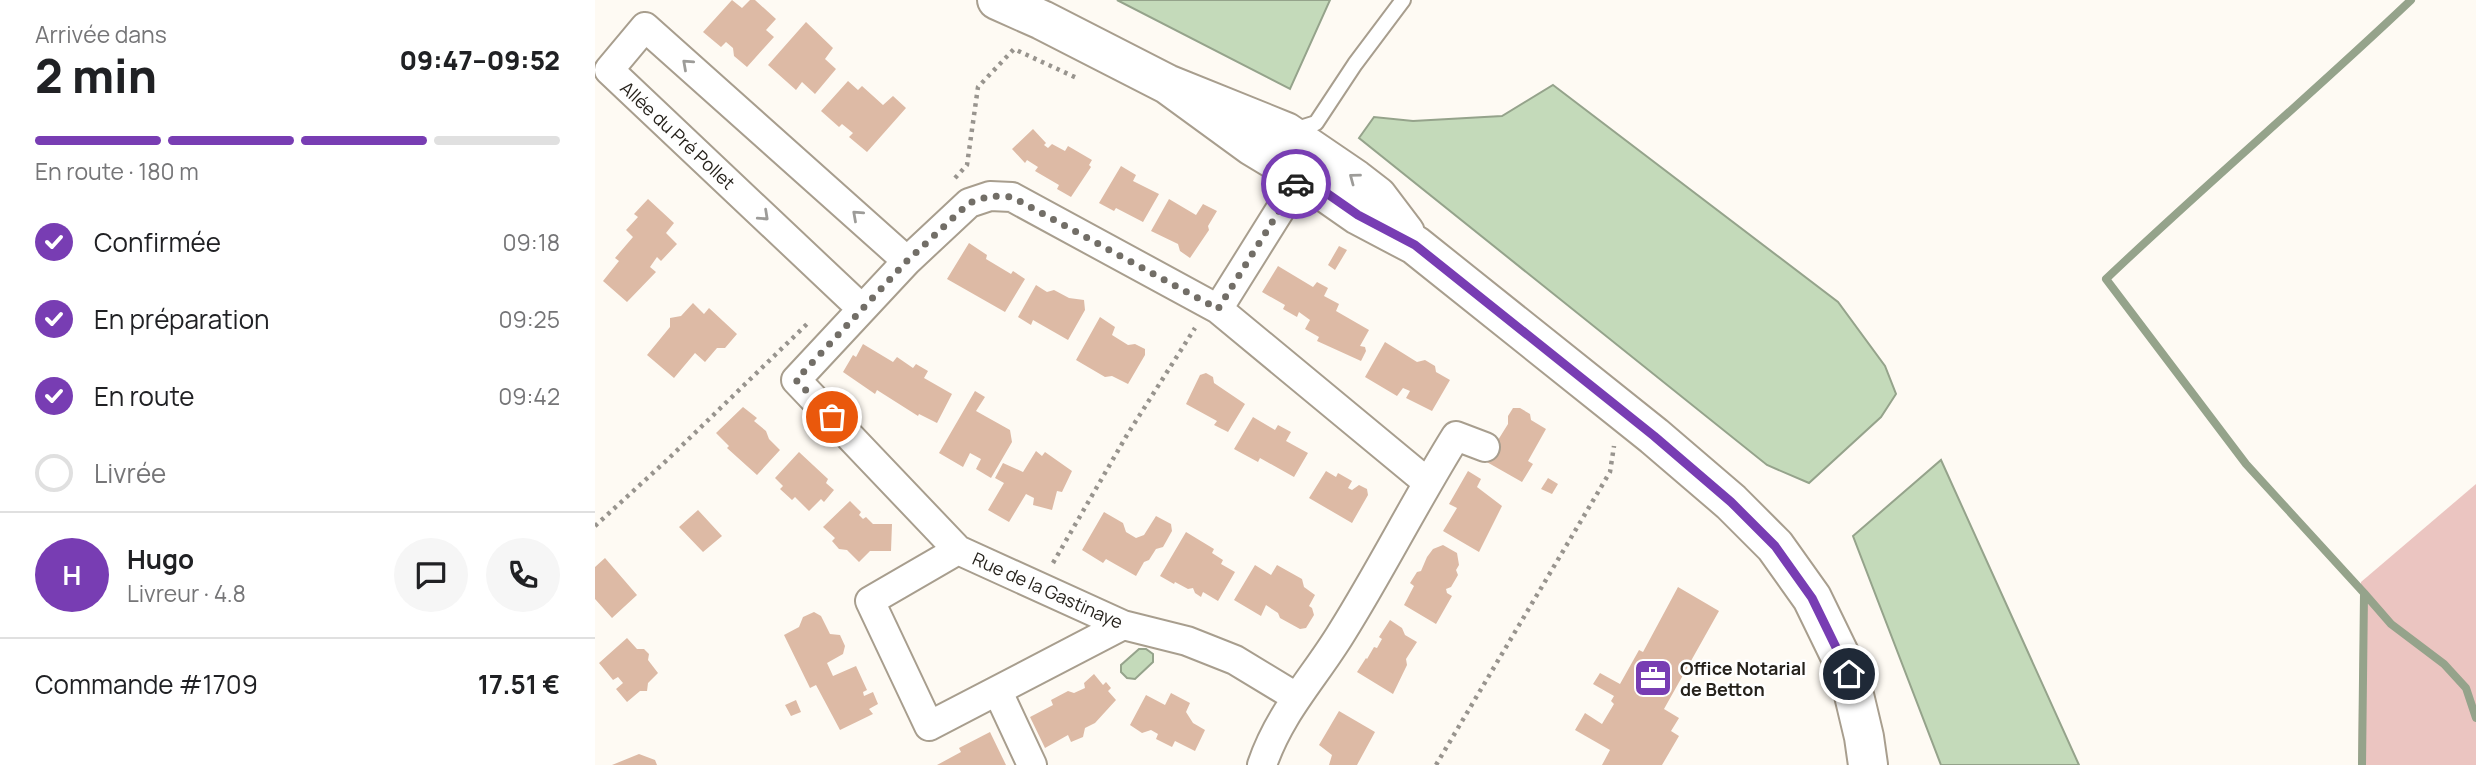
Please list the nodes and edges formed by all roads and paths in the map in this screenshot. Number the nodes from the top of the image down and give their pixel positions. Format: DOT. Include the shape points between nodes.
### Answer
graph roads {
  1 [pos="997,0"];
  2 [pos="1403,0"];
  3 [pos="1087,82"];
  4 [pos="1289,158"];
  5 [pos="950,184"];
  6 [pos="907,261"];
  7 [pos="851,299"];
  8 [pos="1218,309"];
  9 [pos="1615,440"];
  10 [pos="1485,447"];
  11 [pos="1427,482"];
  12 [pos="595,526"];
  13 [pos="958,550"];
  14 [pos="1031,582"];
  15 [pos="1123,625"];
  16 [pos="998,692"];
  17 [pos="1296,697"];
  18 [pos="1032,765"];
  19 [pos="1262,765"];
  20 [pos="1436,765"];
  21 [pos="1868,765"];
  1 -- 4 [label="street" via="1167,84"];
  2 -- 4 [label="lane"];
  3 -- 5 [label="path" via="1014,50 978,87 967,166"];
  4 -- 8 [label="street"];
  4 -- 21 [label="street" via="1377,196 1415,245 1654,436 1775,546 1812,598 1849,674"];
  6 -- 7 [label="street, Rue de la Gastinaye"];
  6 -- 7 [label="street, Allée du Pré Pollet, one-way" via="645,27 609,70"];
  6 -- 8 [label="street, Rue de la Gastinaye" via="969,203 990,196 1012,197"];
  7 -- 12 [label="path"];
  7 -- 13 [label="street, Rue de la Gastinaye" via="796,380"];
  8 -- 11 [label="street, Rue de la Gastinaye"];
  8 -- 14 [label="path" via="1199,321 1049,569"];
  9 -- 20 [label="path" via="1610,472"];
  10 -- 11 [label="street" via="1456,436"];
  11 -- 17 [label="street" via="1342,632"];
  13 -- 14 [label="street, Rue de la Gastinaye"];
  13 -- 16 [label="street" via="870,601 929,726"];
  14 -- 15 [label="street, Rue de la Gastinaye"];
  15 -- 16 [label="street"];
  15 -- 17 [label="street, Rue de la Gastinaye" via="1187,641 1235,660"];
  16 -- 18 [label="street"];
  17 -- 19 [label="street"];
}
